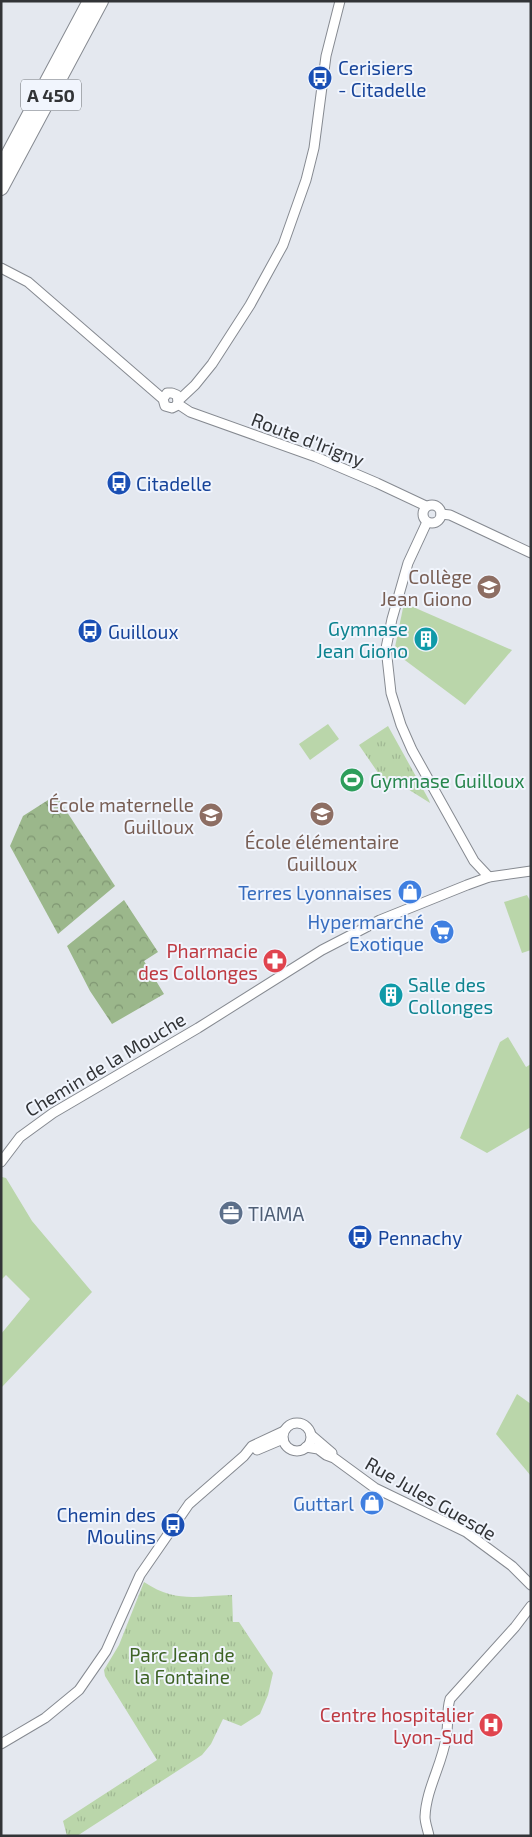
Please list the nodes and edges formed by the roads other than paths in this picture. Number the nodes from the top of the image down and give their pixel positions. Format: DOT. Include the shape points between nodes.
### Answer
graph roads {
  1 [pos="90,1"];
  2 [pos="101,1"];
  3 [pos="340,1"];
  4 [pos="1,168"];
  5 [pos="1,188"];
  6 [pos="1,268"];
  7 [pos="178,402"];
  8 [pos="426,506"];
  9 [pos="441,514"];
  10 [pos="427,522"];
  11 [pos="531,553"];
  12 [pos="531,871"];
  13 [pos="485,879"];
  14 [pos="1,1162"];
  15 [pos="283,1435"];
  16 [pos="311,1435"];
  17 [pos="306,1447"];
  18 [pos="334,1458"];
  19 [pos="512,1566"];
  20 [pos="531,1577"];
  21 [pos="531,1585"];
  22 [pos="531,1606"];
  23 [pos="531,1614"];
  24 [pos="515,1627"];
  25 [pos="1,1744"];
  26 [pos="429,1836"];
  1 -- 4 [label="highway, A 450"];
  2 -- 5 [label="highway, A 450"];
  3 -- 7 [label="street" via="326,56 314,148 283,245 212,364"];
  6 -- 7 [label="street, Route d'Irigny" via="28,282 163,398 172,393 177,395"];
  7 -- 8 [label="street, Route d'Irigny" via="190,412 316,457"];
  8 -- 9 [label="street" via="435,505"];
  8 -- 10 [label="street" via="423,514"];
  9 -- 10 [label="street" via="436,522"];
  9 -- 11 [label="street" via="450,515"];
  10 -- 13 [label="street" via="408,563 386,648 391,693 412,750"];
  12 -- 13 [label="street, Chemin de la Mouche"];
  13 -- 14 [label="street, Chemin de la Mouche" via="402,911 308,958 53,1113 12,1145"];
  15 -- 16 [label="street" via="292,1423 300,1423 308,1428"];
  15 -- 17 [label="street" via="286,1446 294,1450"];
  15 -- 25 [label="street" via="252,1446 194,1498 140,1575 106,1651 80,1690 45,1718"];
  16 -- 17 [label="street"];
  16 -- 18 [label="street, Rue Jules Guesde"];
  17 -- 18 [label="street, Rue Jules Guesde" via="318,1449"];
  18 -- 19 [label="street, Rue Jules Guesde" via="375,1488 466,1532"];
  19 -- 20 [label="street, Rue Jules Guesde"];
  19 -- 21 [label="street, Rue Jules Guesde"];
  22 -- 24 [label="street"];
  23 -- 24 [label="street"];
  24 -- 26 [label="street" via="450,1699 447,1737 427,1803 425,1819"];
}
